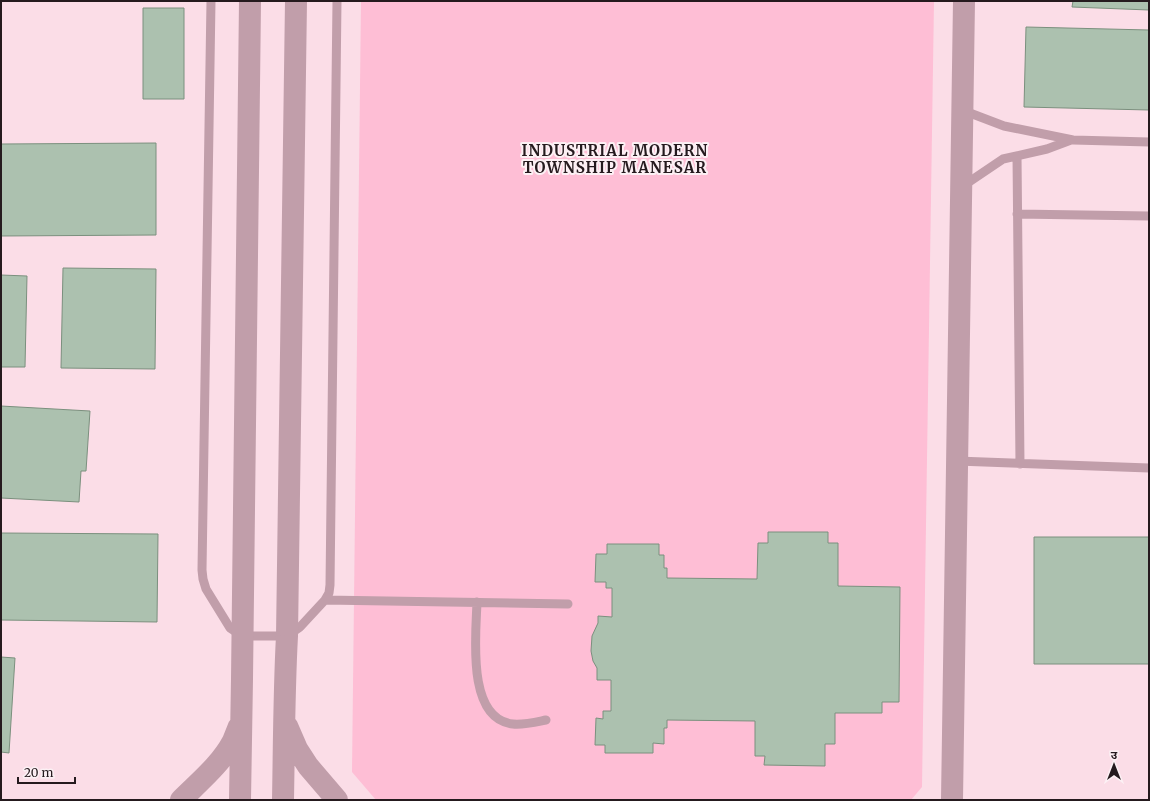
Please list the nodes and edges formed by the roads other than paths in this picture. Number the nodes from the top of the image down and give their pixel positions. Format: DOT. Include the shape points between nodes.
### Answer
graph roads {
  1 [pos="211,1"];
  2 [pos="250,1"];
  3 [pos="296,1"];
  4 [pos="337,1"];
  5 [pos="964,1"];
  6 [pos="962,110"];
  7 [pos="1073,140"];
  8 [pos="1149,142"];
  9 [pos="1016,156"];
  10 [pos="961,187"];
  11 [pos="1017,214"];
  12 [pos="1149,216"];
  13 [pos="957,461"];
  14 [pos="1020,464"];
  15 [pos="1149,468"];
  16 [pos="325,600"];
  17 [pos="477,602"];
  18 [pos="568,604"];
  19 [pos="242,636"];
  20 [pos="287,636"];
  21 [pos="242,720"];
  22 [pos="546,720"];
  23 [pos="285,722"];
  24 [pos="181,800"];
  25 [pos="240,800"];
  26 [pos="283,800"];
  27 [pos="337,800"];
  28 [pos="952,800"];
  1 -- 19 [label="lane" via="202,570 206,589 230,628"];
  2 -- 19 [label="street"];
  3 -- 20 [label="street"];
  4 -- 16 [label="lane" via="330,585"];
  5 -- 6 [label="street"];
  6 -- 7 [label="lane" via="1004,126"];
  6 -- 10 [label="street"];
  7 -- 8 [label="lane"];
  7 -- 9 [label="lane"];
  9 -- 10 [label="lane" via="1002,159"];
  9 -- 11 [label="lane"];
  10 -- 13 [label="street"];
  11 -- 12 [label="lane"];
  11 -- 14 [label="lane"];
  13 -- 14 [label="lane"];
  13 -- 28 [label="street"];
  14 -- 15 [label="lane"];
  16 -- 17 [label="lane"];
  16 -- 20 [label="lane" via="300,628"];
  17 -- 18 [label="lane"];
  17 -- 22 [label="lane" via="477,675 488,709 498,720 512,724"];
  19 -- 20 [label="lane"];
  19 -- 21 [label="street"];
  20 -- 23 [label="street"];
  21 -- 24 [label="street" via="226,752 212,770"];
  21 -- 25 [label="street"];
  23 -- 26 [label="street"];
  23 -- 27 [label="street" via="304,761"];
}
